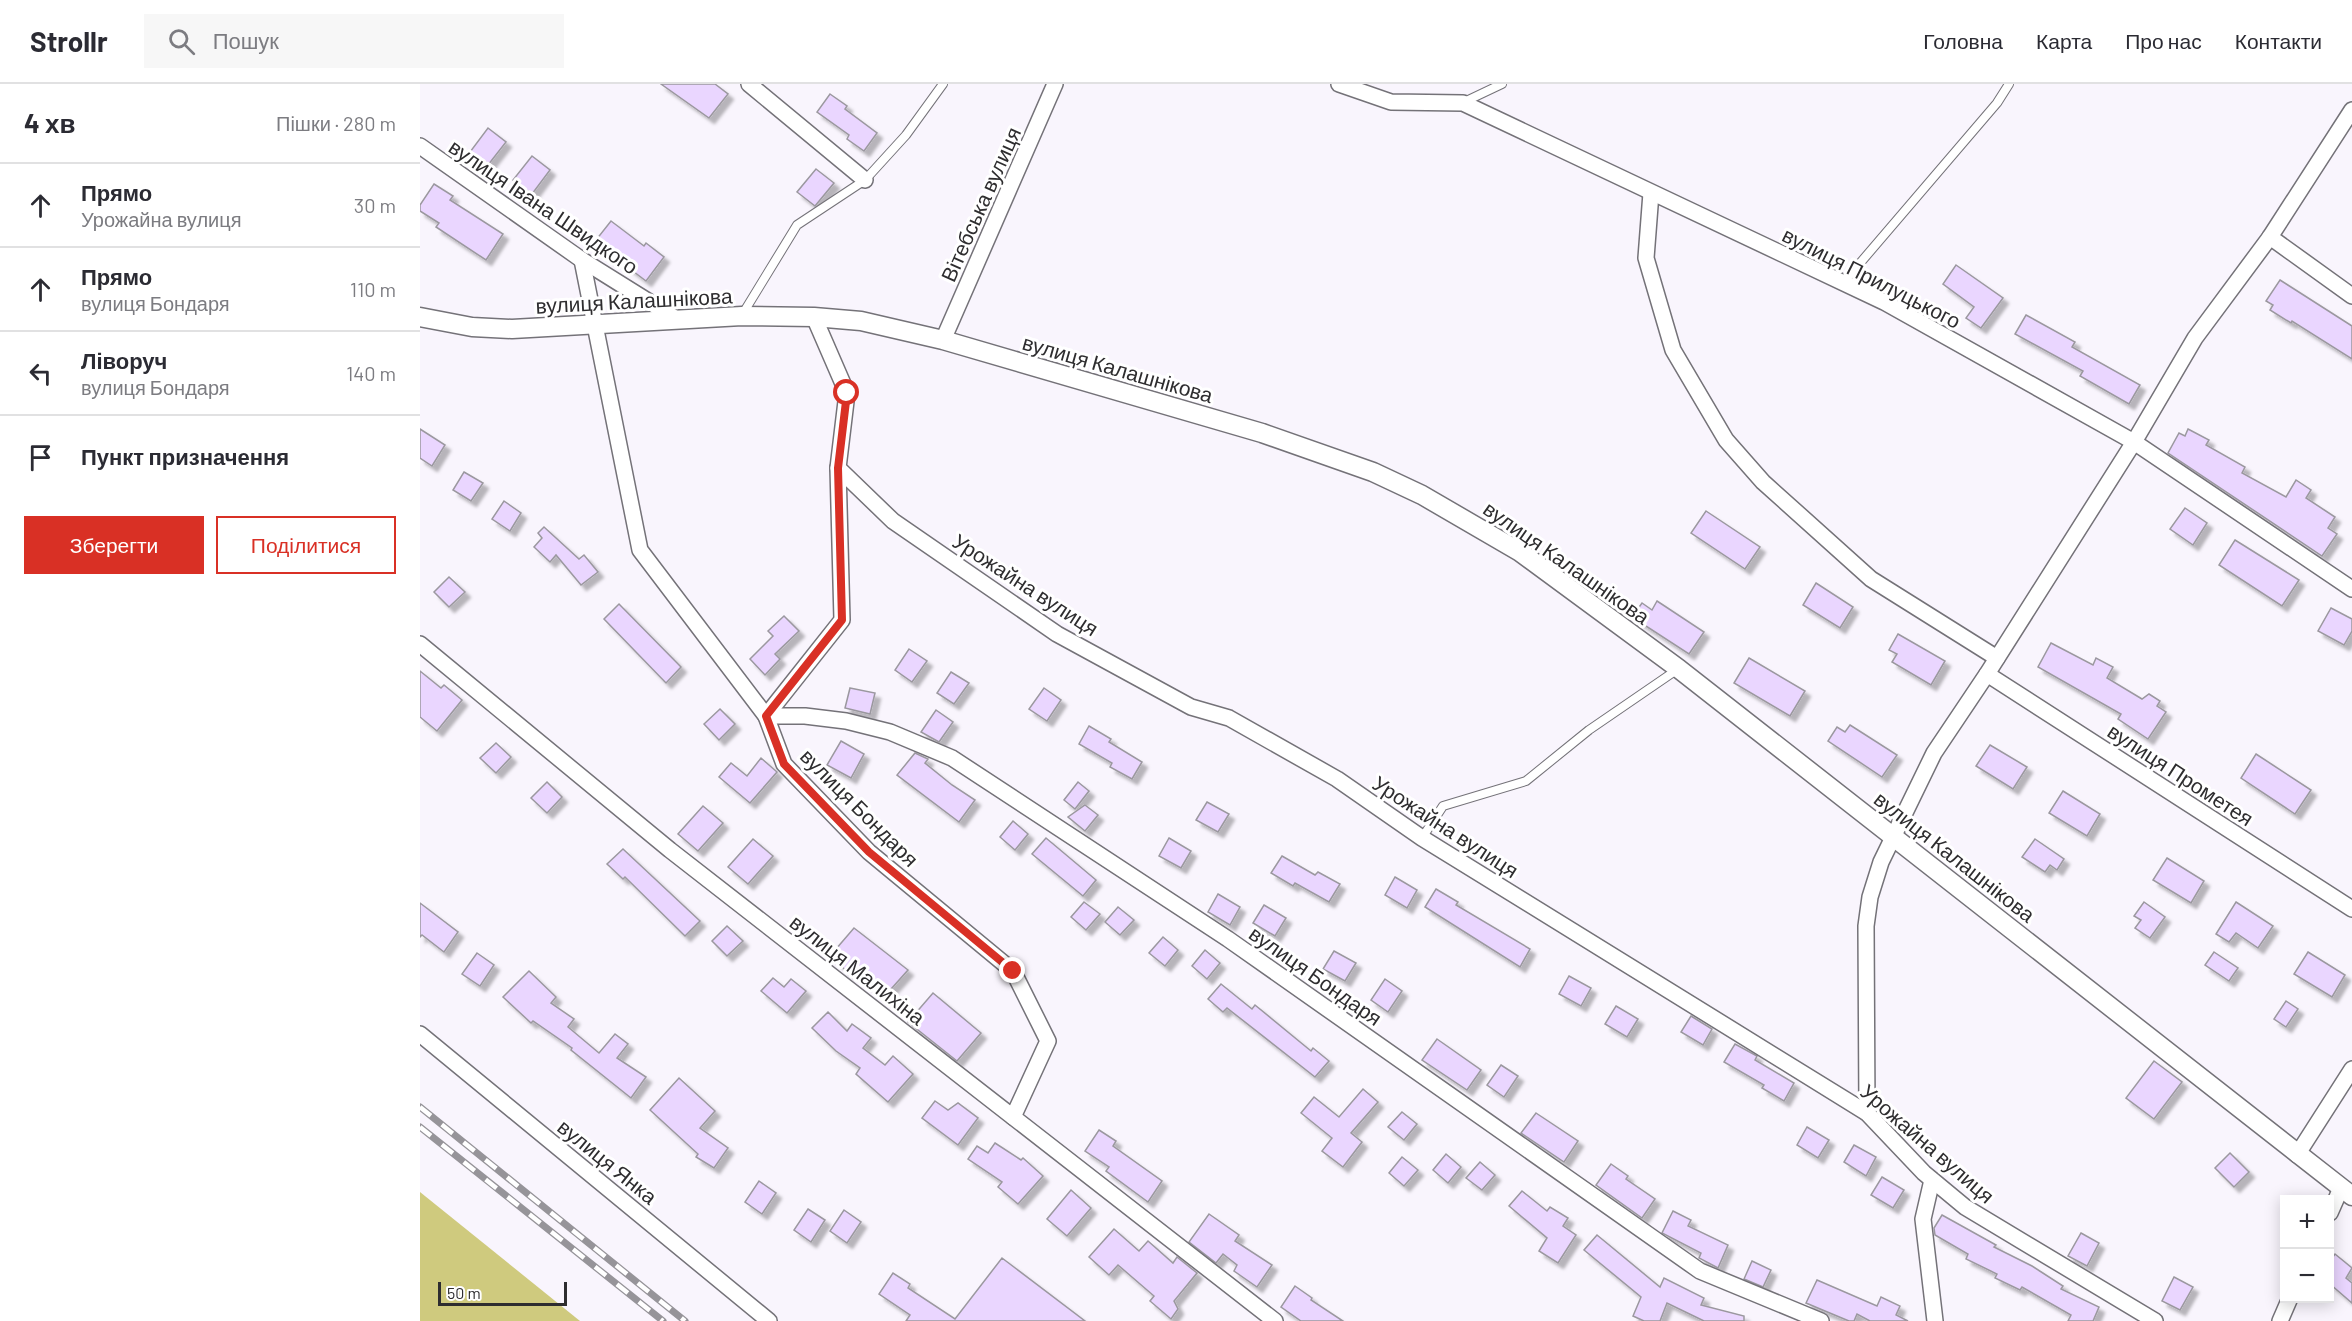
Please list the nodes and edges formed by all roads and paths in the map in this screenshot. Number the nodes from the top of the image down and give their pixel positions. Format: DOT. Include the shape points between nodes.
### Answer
graph roads {
  1 [pos="749,84"];
  2 [pos="943,84"];
  3 [pos="1055,84"];
  4 [pos="1339,84"];
  5 [pos="1502,84"];
  6 [pos="2009,84"];
  7 [pos="1463,103"];
  8 [pos="2352,110"];
  9 [pos="420,146"];
  10 [pos="865,180"];
  11 [pos="1651,193"];
  12 [pos="2270,237"];
  13 [pos="582,260"];
  14 [pos="1843,283"];
  15 [pos="2352,296"];
  16 [pos="742,316"];
  17 [pos="420,317"];
  18 [pos="814,317"];
  19 [pos="675,318"];
  20 [pos="594,323"];
  21 [pos="943,340"];
  22 [pos="2134,442"];
  23 [pos="838,468"];
  24 [pos="2352,589"];
  25 [pos="420,644"];
  26 [pos="1997,658"];
  27 [pos="1679,669"];
  28 [pos="1987,674"];
  29 [pos="766,716"];
  30 [pos="1895,836"];
  31 [pos="1422,838"];
  32 [pos="2352,909"];
  33 [pos="420,1034"];
  34 [pos="2352,1069"];
  35 [pos="1867,1113"];
  36 [pos="1013,1117"];
  37 [pos="2297,1155"];
  38 [pos="1932,1180"];
  39 [pos="2346,1192"];
  40 [pos="2334,1208"];
  41 [pos="2288,1303"];
  42 [pos="769,1321"];
  43 [pos="1275,1321"];
  44 [pos="1821,1321"];
  45 [pos="1935,1321"];
  46 [pos="2155,1321"];
  47 [pos="2280,1321"];
  1 -- 10 [label="street"];
  2 -- 10 [label="lane" via="906,135"];
  3 -- 21 [label="street, Вітебська вулиця"];
  4 -- 7 [label="street, вулиця Прилуцького" via="1391,102"];
  5 -- 7 [label="lane"];
  6 -- 14 [label="lane"];
  7 -- 11 [label="street, вулиця Прилуцького"];
  8 -- 12 [label="street"];
  9 -- 13 [label="street, вулиця Івана Швидкого"];
  10 -- 16 [label="lane" via="797,225"];
  11 -- 14 [label="street, вулиця Прилуцького"];
  11 -- 26 [label="street" via="1646,258 1673,350 1726,440 1763,483 1871,579"];
  12 -- 15 [label="street"];
  12 -- 22 [label="street" via="2195,338"];
  13 -- 19 [label="street, вулиця Івана Швидкого"];
  13 -- 20 [label="street, вулиця Бондаря"];
  14 -- 22 [label="street, вулиця Прилуцького"];
  16 -- 18 [label="street, вулиця Калашнікова"];
  16 -- 19 [label="street, вулиця Калашнікова"];
  17 -- 20 [label="street, вулиця Калашнікова" via="472,327 512,329"];
  18 -- 21 [label="street, вулиця Калашнікова" via="870,323"];
  18 -- 23 [label="street" via="847,393"];
  19 -- 20 [label="street, вулиця Калашнікова"];
  20 -- 29 [label="street, вулиця Бондаря" via="640,550"];
  21 -- 27 [label="street, вулиця Калашнікова" via="1262,433 1373,472 1422,495 1520,552"];
  22 -- 24 [label="street, вулиця Прилуцького"];
  22 -- 26 [label="street"];
  23 -- 29 [label="street" via="842,620"];
  23 -- 31 [label="street, Урожайна вулиця" via="893,520 1057,634 1191,707 1228,718 1337,779"];
  25 -- 36 [label="street, вулиця Малихіна" via="670,850"];
  26 -- 28 [label="street"];
  27 -- 30 [label="street, вулиця Калашнікова"];
  27 -- 31 [label="lane" via="1589,730 1526,781 1443,806"];
  28 -- 30 [label="street" via="1934,753"];
  28 -- 32 [label="street, вулиця Прометея"];
  29 -- 36 [label="street, вулиця Бондаря" via="784,764 799,780 869,852 1013,971 1048,1041"];
  29 -- 44 [label="street, вулиця Бондаря" via="846,721 890,732 952,758 1228,939 1700,1272"];
  30 -- 35 [label="street" via="1881,862 1866,926"];
  30 -- 37 [label="street, вулиця Калашнікова"];
  31 -- 35 [label="street, Урожайна вулиця"];
  33 -- 42 [label="street, вулиця Янка"];
  34 -- 37 [label="street"];
  35 -- 38 [label="street, Урожайна вулиця"];
  36 -- 43 [label="street, вулиця Малихіна"];
  37 -- 39 [label="street, вулиця Калашнікова"];
  38 -- 45 [label="street" via="1923,1219"];
  38 -- 46 [label="street, Урожайна вулиця" via="2012,1238"];
  39 -- 40 [label="street"];
  41 -- 47 [label="street"];
}
